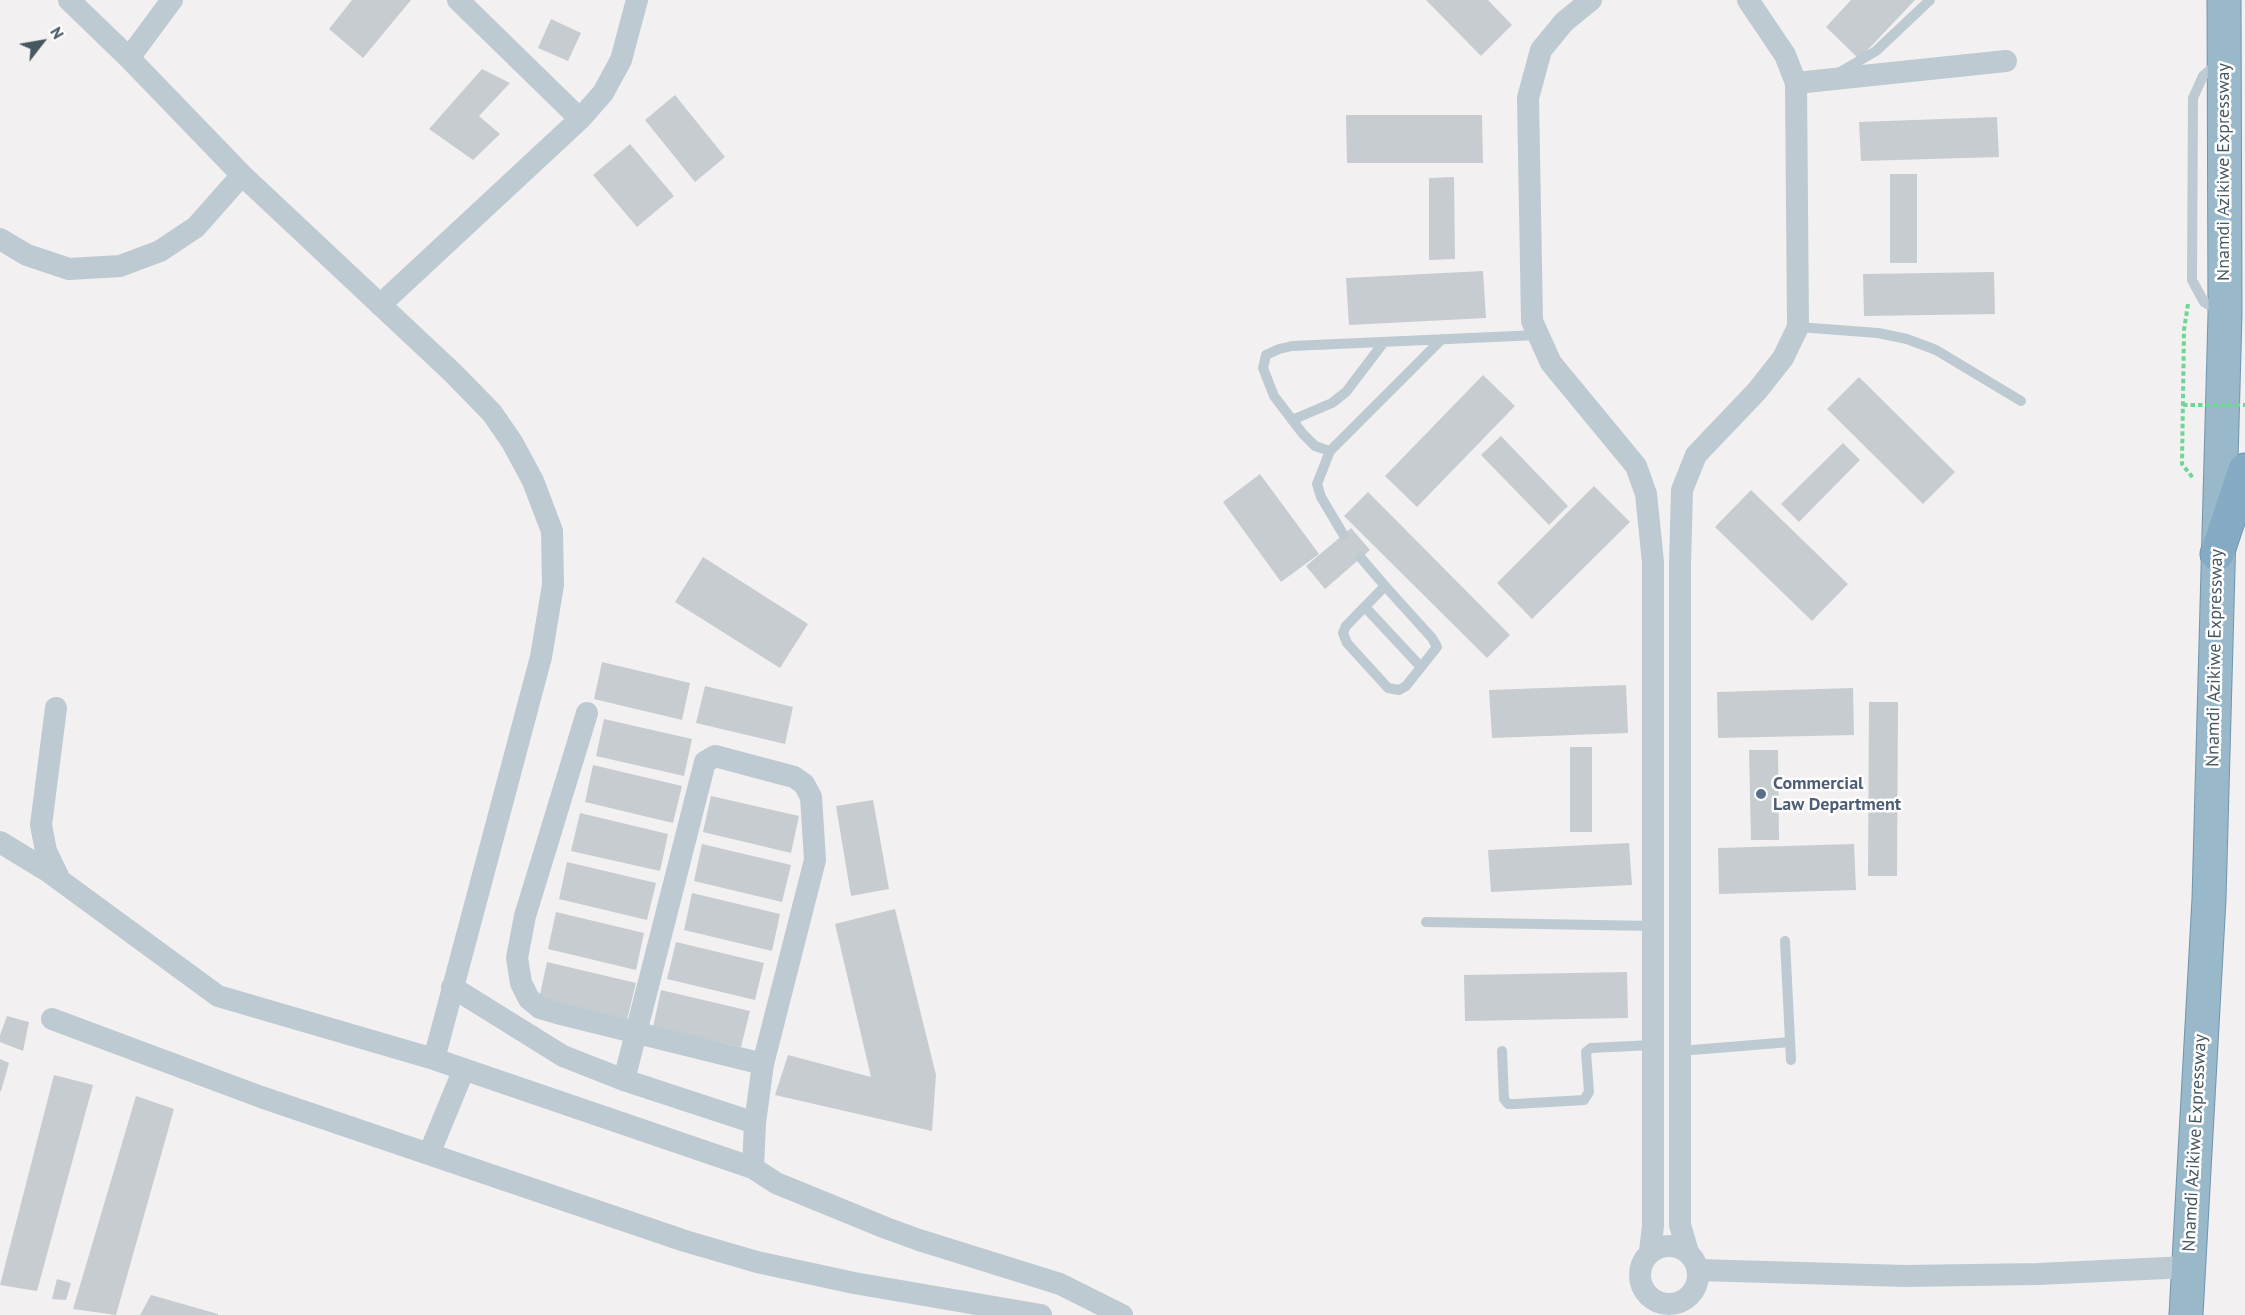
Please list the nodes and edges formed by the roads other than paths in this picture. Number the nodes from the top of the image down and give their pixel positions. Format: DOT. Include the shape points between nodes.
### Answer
graph roads {
  1 [pos="69,0"];
  2 [pos="172,0"];
  3 [pos="458,0"];
  4 [pos="638,0"];
  5 [pos="1591,0"];
  6 [pos="1748,0"];
  7 [pos="1930,0"];
  8 [pos="2224,0"];
  9 [pos="129,58"];
  10 [pos="2006,61"];
  11 [pos="1821,81"];
  12 [pos="1797,83"];
  13 [pos="580,119"];
  14 [pos="242,175"];
  15 [pos="0,239"];
  16 [pos="380,305"];
  17 [pos="1798,327"];
  18 [pos="1538,335"];
  19 [pos="1442,339"];
  20 [pos="1384,342"];
  21 [pos="2021,400"];
  22 [pos="1292,420"];
  23 [pos="1330,451"];
  24 [pos="2245,471"];
  25 [pos="1343,534"];
  26 [pos="2217,554"];
  27 [pos="1361,558"];
  28 [pos="1385,586"];
  29 [pos="1365,607"];
  30 [pos="1421,667"];
  31 [pos="56,708"];
  32 [pos="587,713"];
  33 [pos="0,842"];
  34 [pos="61,882"];
  35 [pos="1426,922"];
  36 [pos="1653,926"];
  37 [pos="1785,941"];
  38 [pos="452,987"];
  39 [pos="52,1019"];
  40 [pos="636,1032"];
  41 [pos="1790,1042"];
  42 [pos="1653,1045"];
  43 [pos="1502,1051"];
  44 [pos="1680,1051"];
  45 [pos="434,1059"];
  46 [pos="1791,1060"];
  47 [pos="763,1064"];
  48 [pos="464,1069"];
  49 [pos="624,1080"];
  50 [pos="755,1123"];
  51 [pos="429,1154"];
  52 [pos="753,1168"];
  53 [pos="1680,1225"];
  54 [pos="1653,1226"];
  55 [pos="1650,1251"];
  56 [pos="1693,1261"];
  57 [pos="2188,1267"];
  58 [pos="1649,1306"];
  59 [pos="1687,1306"];
  60 [pos="1041,1315"];
  61 [pos="1122,1315"];
  62 [pos="2186,1315"];
  1 -- 9 [label="street"];
  2 -- 9 [label="street"];
  3 -- 13 [label="street"];
  4 -- 13 [label="street" via="621,60 603,93"];
  5 -- 18 [label="street" via="1564,22 1540,50 1528,98 1532,321"];
  6 -- 12 [label="street" via="1785,55"];
  7 -- 11 [label="lane" via="1876,51"];
  8 -- 26 [label="highway, Nnamdi Azikiwe Expressway" via="2225,314"];
  9 -- 14 [label="street"];
  10 -- 11 [label="street"];
  11 -- 12 [label="street"];
  12 -- 17 [label="street"];
  13 -- 16 [label="street"];
  14 -- 15 [label="street" via="196,227 160,251 120,266 69,269 27,255"];
  14 -- 16 [label="street"];
  16 -- 38 [label="street" via="492,412 533,481 552,531 553,585 541,657"];
  17 -- 21 [label="lane" via="1907,339 1936,350"];
  17 -- 44 [label="street" via="1783,358 1757,391 1696,455 1682,490"];
  18 -- 19 [label="lane"];
  18 -- 36 [label="street" via="1551,363 1636,466 1646,494 1653,562"];
  19 -- 20 [label="lane"];
  19 -- 23 [label="lane"];
  20 -- 22 [label="lane" via="1346,392 1332,403"];
  20 -- 22 [label="lane" via="1292,346 1266,355 1263,368 1274,396"];
  22 -- 23 [label="lane" via="1315,446"];
  23 -- 25 [label="lane" via="1317,484"];
  24 -- 26 [label="highway"];
  26 -- 57 [label="highway, Nnamdi Azikiwe Expressway" via="2209,899"];
  27 -- 28 [label="lane"];
  28 -- 29 [label="lane"];
  28 -- 30 [label="lane" via="1437,647"];
  29 -- 30 [label="lane"];
  29 -- 30 [label="lane" via="1344,633 1347,643 1388,688 1399,690 1406,686"];
  31 -- 34 [label="street" via="41,825 46,851"];
  32 -- 40 [label="street" via="525,916 518,966 529,999 540,1008"];
  33 -- 34 [label="street"];
  34 -- 45 [label="street" via="218,996"];
  35 -- 36 [label="lane"];
  36 -- 42 [label="street"];
  37 -- 41 [label="lane"];
  38 -- 45 [label="street"];
  38 -- 49 [label="street" via="563,1056"];
  39 -- 51 [label="street"];
  40 -- 47 [label="street"];
  40 -- 47 [label="street" via="703,766 715,756 794,777 804,784 811,797 815,860"];
  40 -- 49 [label="street"];
  41 -- 44 [label="lane"];
  41 -- 46 [label="lane"];
  42 -- 43 [label="lane" via="1591,1048 1586,1052 1589,1092 1584,1100 1515,1104 1504,1099"];
  42 -- 54 [label="street"];
  44 -- 53 [label="street"];
  45 -- 48 [label="street"];
  47 -- 50 [label="street"];
  48 -- 51 [label="street"];
  48 -- 52 [label="street"];
  49 -- 50 [label="street"];
  50 -- 52 [label="street"];
  51 -- 60 [label="street" via="757,1262 854,1284"];
  52 -- 61 [label="street" via="776,1183 886,1228 1060,1284"];
  53 -- 54 [label="street"];
  53 -- 56 [label="street"];
  54 -- 55 [label="street"];
  55 -- 56 [label="street" via="1659,1246 1679,1247"];
  55 -- 58 [label="street" via="1639,1269"];
  56 -- 57 [label="street" via="1905,1276"];
  56 -- 59 [label="street" via="1697,1280"];
  57 -- 62 [label="highway, Nnamdi Azikiwe Expressway"];
  58 -- 59 [label="street" via="1658,1302"];
}
